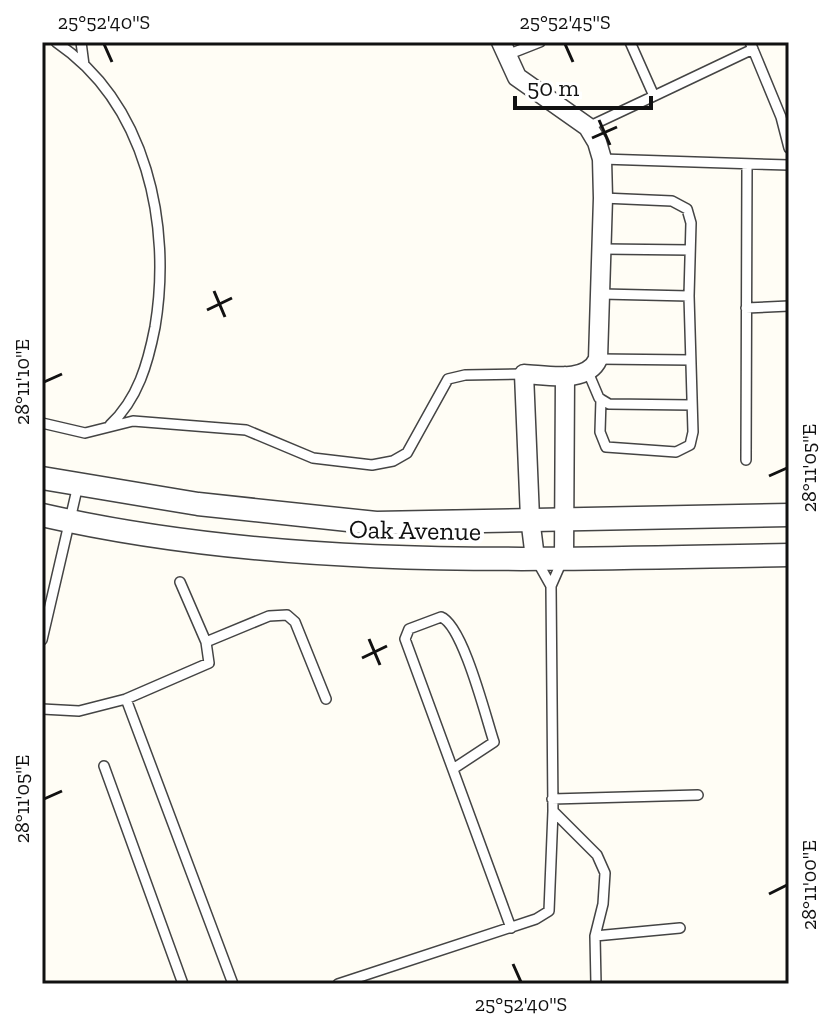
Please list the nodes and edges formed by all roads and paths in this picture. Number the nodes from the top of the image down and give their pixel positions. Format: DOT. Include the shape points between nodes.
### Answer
graph roads {
  1 [pos="56,42"];
  2 [pos="81,42"];
  3 [pos="540,42"];
  4 [pos="630,42"];
  5 [pos="752,45"];
  6 [pos="504,48"];
  7 [pos="84,65"];
  8 [pos="654,96"];
  9 [pos="588,127"];
  10 [pos="789,148"];
  11 [pos="602,159"];
  12 [pos="747,165"];
  13 [pos="789,165"];
  14 [pos="603,198"];
  15 [pos="603,249"];
  16 [pos="690,250"];
  17 [pos="602,294"];
  18 [pos="689,296"];
  19 [pos="789,306"];
  20 [pos="746,308"];
  21 [pos="690,360"];
  22 [pos="593,365"];
  23 [pos="524,374"];
  24 [pos="565,376"];
  25 [pos="601,399"];
  26 [pos="692,405"];
  27 [pos="42,423"];
  28 [pos="108,426"];
  29 [pos="746,460"];
  30 [pos="42,478"];
  31 [pos="78,485"];
  32 [pos="42,515"];
  33 [pos="789,515"];
  34 [pos="530,518"];
  35 [pos="566,518"];
  36 [pos="70,521"];
  37 [pos="789,555"];
  38 [pos="535,558"];
  39 [pos="564,558"];
  40 [pos="180,582"];
  41 [pos="551,586"];
  42 [pos="42,640"];
  43 [pos="206,642"];
  44 [pos="126,699"];
  45 [pos="326,699"];
  46 [pos="42,709"];
  47 [pos="104,766"];
  48 [pos="453,769"];
  49 [pos="698,795"];
  50 [pos="552,799"];
  51 [pos="553,811"];
  52 [pos="511,928"];
  53 [pos="680,928"];
  54 [pos="595,936"];
  55 [pos="183,984"];
  56 [pos="233,984"];
  57 [pos="338,984"];
  58 [pos="596,984"];
  1 -- 7 [label="lane"];
  2 -- 7 [label="lane"];
  3 -- 6 [label="lane"];
  4 -- 8 [label="lane"];
  5 -- 8 [label="lane"];
  5 -- 10 [label="lane"];
  6 -- 9 [label="street" via="523,83"];
  7 -- 28 [label="lane" via="133,136 145,164 162,243 151,349 133,397"];
  8 -- 9 [label="lane"];
  9 -- 11 [label="street"];
  11 -- 12 [label="lane"];
  11 -- 14 [label="street"];
  12 -- 13 [label="lane"];
  12 -- 20 [label="lane"];
  14 -- 15 [label="street"];
  14 -- 16 [label="lane" via="678,202 691,223"];
  15 -- 16 [label="lane"];
  15 -- 17 [label="street"];
  16 -- 18 [label="lane"];
  17 -- 18 [label="lane"];
  17 -- 22 [label="street"];
  18 -- 21 [label="lane"];
  19 -- 20 [label="lane"];
  20 -- 29 [label="lane"];
  21 -- 22 [label="lane"];
  21 -- 26 [label="lane"];
  22 -- 24 [label="street"];
  22 -- 25 [label="lane"];
  23 -- 24 [label="street"];
  23 -- 28 [label="lane" via="448,379 407,453 372,465 313,458 246,430 145,421"];
  23 -- 34 [label="street"];
  24 -- 35 [label="street"];
  25 -- 26 [label="lane" via="609,404"];
  25 -- 26 [label="lane" via="601,440 610,449 683,450 693,432"];
  27 -- 28 [label="lane" via="85,433"];
  30 -- 31 [label="street, Oak Avenue"];
  31 -- 34 [label="street, Oak Avenue" via="376,523"];
  31 -- 36 [label="lane"];
  32 -- 36 [label="street, Oak Avenue"];
  33 -- 35 [label="street, Oak Avenue"];
  34 -- 35 [label="street, Oak Avenue"];
  34 -- 38 [label="street"];
  35 -- 39 [label="street"];
  36 -- 38 [label="street, Oak Avenue" via="260,551"];
  36 -- 42 [label="lane"];
  37 -- 39 [label="street, Oak Avenue"];
  38 -- 39 [label="street, Oak Avenue"];
  38 -- 41 [label="lane"];
  39 -- 41 [label="lane"];
  40 -- 43 [label="lane"];
  41 -- 50 [label="lane"];
  43 -- 44 [label="lane" via="207,665"];
  43 -- 45 [label="lane" via="269,616 287,615 295,622"];
  44 -- 46 [label="lane" via="79,711"];
  44 -- 56 [label="lane"];
  47 -- 55 [label="lane"];
  48 -- 48 [label="lane" via="405,639 409,629 441,617 453,628 468,662 494,742"];
  48 -- 52 [label="lane"];
  49 -- 50 [label="lane"];
  50 -- 51 [label="lane"];
  51 -- 52 [label="lane" via="550,907 545,915"];
  51 -- 54 [label="lane" via="597,855 605,873"];
  52 -- 57 [label="lane"];
  53 -- 54 [label="lane"];
  54 -- 58 [label="lane"];
}
